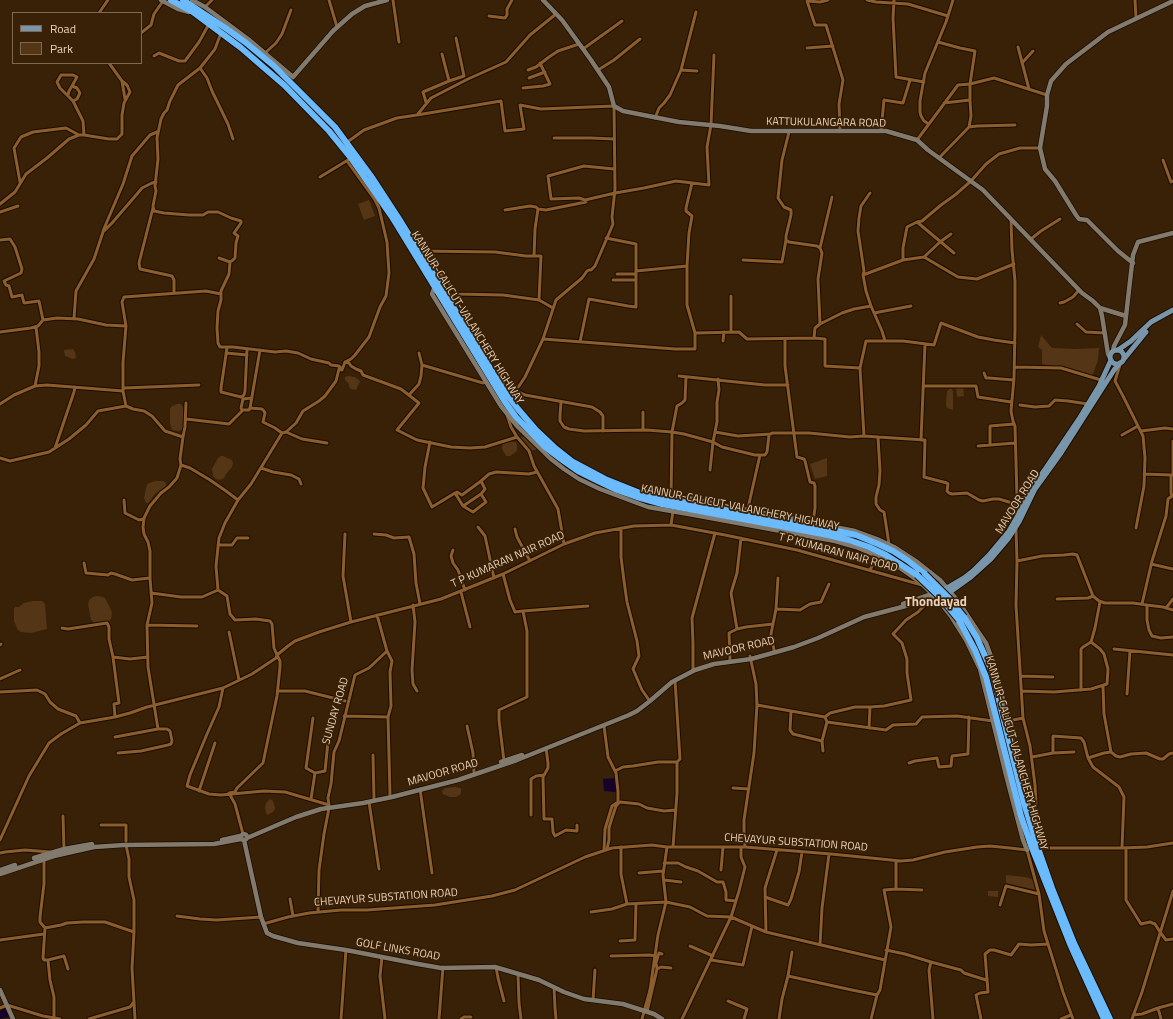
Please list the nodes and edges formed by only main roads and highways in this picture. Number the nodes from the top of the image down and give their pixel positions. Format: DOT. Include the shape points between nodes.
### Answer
graph roads {
  1 [pos="171,0"];
  2 [pos="182,0"];
  3 [pos="1173,310"];
  4 [pos="1173,314"];
  5 [pos="1116,351"];
  6 [pos="1110,358"];
  7 [pos="1122,361"];
  8 [pos="1014,527"];
  9 [pos="932,597"];
  10 [pos="961,618"];
  11 [pos="1010,760"];
  12 [pos="1104,1019"];
  13 [pos="1110,1019"];
  1 -- 10 [label="highway, KANNUR-CALICUT-VALANCHERY HIGHWAY, bridge" via="240,47 284,85 329,131 392,217 505,402 544,446 578,471 617,490 650,501 828,535 849,540 886,555 918,575"];
  2 -- 10 [label="highway, KANNUR-CALICUT-VALANCHERY HIGHWAY, bridge" via="245,42 274,66 335,127 371,176 419,251 502,388 536,430 554,447 573,462 605,480 640,493 856,535 878,544 907,560 937,584"];
  3 -- 5 [label="main road, MAVOOR ROAD" via="1152,322"];
  4 -- 7 [label="main road, MAVOOR ROAD" via="1150,327"];
  5 -- 6 [label="main road, MAVOOR ROAD"];
  5 -- 7 [label="main road" via="1123,353"];
  6 -- 7 [label="main road" via="1115,364"];
  6 -- 8 [label="main road, MAVOOR ROAD" via="1101,380 1068,437 1028,492"];
  7 -- 8 [label="main road, MAVOOR ROAD" via="1036,489"];
  8 -- 9 [label="main road, MAVOOR ROAD" via="980,565 949,590"];
  10 -- 11 [label="highway, KANNUR-CALICUT-VALANCHERY HIGHWAY" via="986,677"];
  11 -- 12 [label="highway, KANNUR-CALICUT-VALANCHERY HIGHWAY" via="1021,816 1051,898"];
  11 -- 13 [label="highway, KANNUR-CALICUT-VALANCHERY HIGHWAY" via="1055,896"];
}
